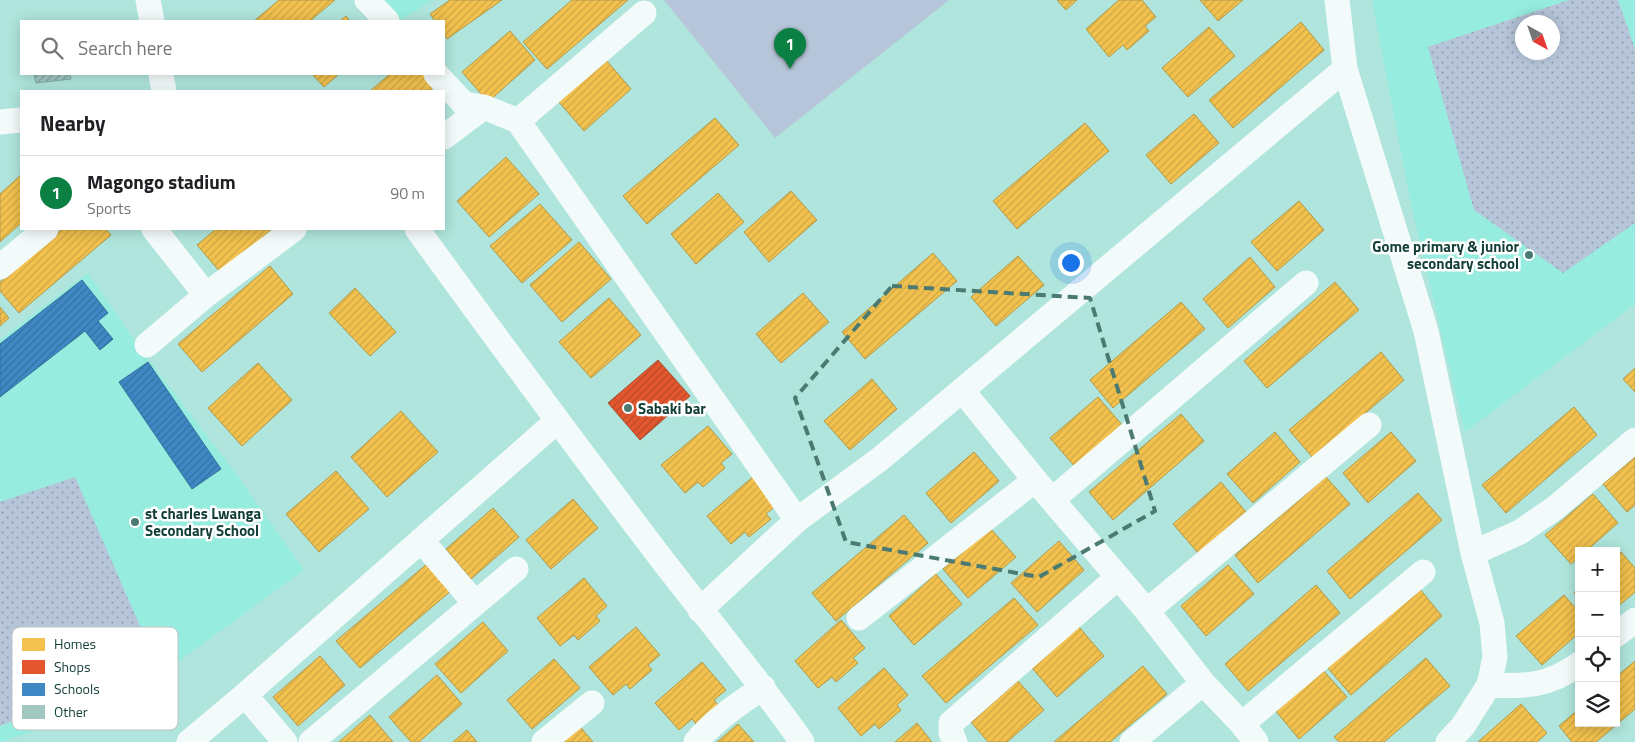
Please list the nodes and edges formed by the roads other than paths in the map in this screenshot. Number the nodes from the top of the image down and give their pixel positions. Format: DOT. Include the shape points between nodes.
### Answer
graph roads {
  1 [pos="148,0"];
  2 [pos="367,0"];
  3 [pos="1337,0"];
  4 [pos="644,13"];
  5 [pos="152,20"];
  6 [pos="386,20"];
  7 [pos="1344,69"];
  8 [pos="161,75"];
  9 [pos="437,75"];
  10 [pos="164,90"];
  11 [pos="484,107"];
  12 [pos="20,120"];
  13 [pos="518,121"];
  14 [pos="0,122"];
  15 [pos="445,136"];
  16 [pos="45,230"];
  17 [pos="155,230"];
  18 [pos="293,230"];
  19 [pos="418,230"];
  20 [pos="0,267"];
  21 [pos="1306,282"];
  22 [pos="206,295"];
  23 [pos="147,345"];
  24 [pos="962,390"];
  25 [pos="557,421"];
  26 [pos="1369,426"];
  27 [pos="1635,440"];
  28 [pos="1034,480"];
  29 [pos="1052,500"];
  30 [pos="797,520"];
  31 [pos="422,540"];
  32 [pos="1473,553"];
  33 [pos="516,569"];
  34 [pos="1423,572"];
  35 [pos="1117,578"];
  36 [pos="475,603"];
  37 [pos="700,610"];
  38 [pos="1146,611"];
  39 [pos="858,618"];
  40 [pos="1635,620"];
  41 [pos="1620,632"];
  42 [pos="1575,666"];
  43 [pos="1204,683"];
  44 [pos="1489,685"];
  45 [pos="763,687"];
  46 [pos="245,695"];
  47 [pos="592,703"];
  48 [pos="1249,733"];
  49 [pos="189,742"];
  50 [pos="285,742"];
  51 [pos="311,742"];
  52 [pos="544,742"];
  53 [pos="696,742"];
  54 [pos="802,742"];
  55 [pos="955,742"];
  56 [pos="1132,742"];
  57 [pos="1448,742"];
  1 -- 5 [label="street"];
  2 -- 6 [label="street"];
  3 -- 7 [label="street"];
  4 -- 13 [label="street"];
  7 -- 24 [label="street"];
  7 -- 32 [label="street" via="1426,331"];
  8 -- 10 [label="street"];
  9 -- 11 [label="street" via="464,104"];
  11 -- 13 [label="street"];
  11 -- 15 [label="street"];
  12 -- 14 [label="street"];
  13 -- 30 [label="street"];
  16 -- 20 [label="street"];
  17 -- 22 [label="street"];
  18 -- 22 [label="street"];
  19 -- 25 [label="street"];
  21 -- 29 [label="street"];
  22 -- 23 [label="street"];
  24 -- 28 [label="street"];
  24 -- 30 [label="street" via="880,458"];
  25 -- 31 [label="street"];
  25 -- 37 [label="street"];
  26 -- 38 [label="street"];
  27 -- 32 [label="street" via="1520,532"];
  28 -- 29 [label="street"];
  28 -- 39 [label="street"];
  29 -- 35 [label="street"];
  30 -- 37 [label="street"];
  31 -- 36 [label="street"];
  31 -- 46 [label="street"];
  32 -- 44 [label="street" via="1492,623 1495,657"];
  33 -- 36 [label="street"];
  34 -- 48 [label="street"];
  35 -- 38 [label="street"];
  35 -- 55 [label="street" via="950,723"];
  36 -- 51 [label="street"];
  37 -- 45 [label="street"];
  38 -- 43 [label="street"];
  40 -- 41 [label="street"];
  42 -- 44 [label="street" via="1536,685"];
  43 -- 48 [label="street"];
  43 -- 56 [label="street"];
  44 -- 57 [label="street" via="1463,726"];
  45 -- 53 [label="street" via="720,717"];
  45 -- 54 [label="street"];
  46 -- 49 [label="street"];
  46 -- 50 [label="street"];
  47 -- 52 [label="street"];
}
